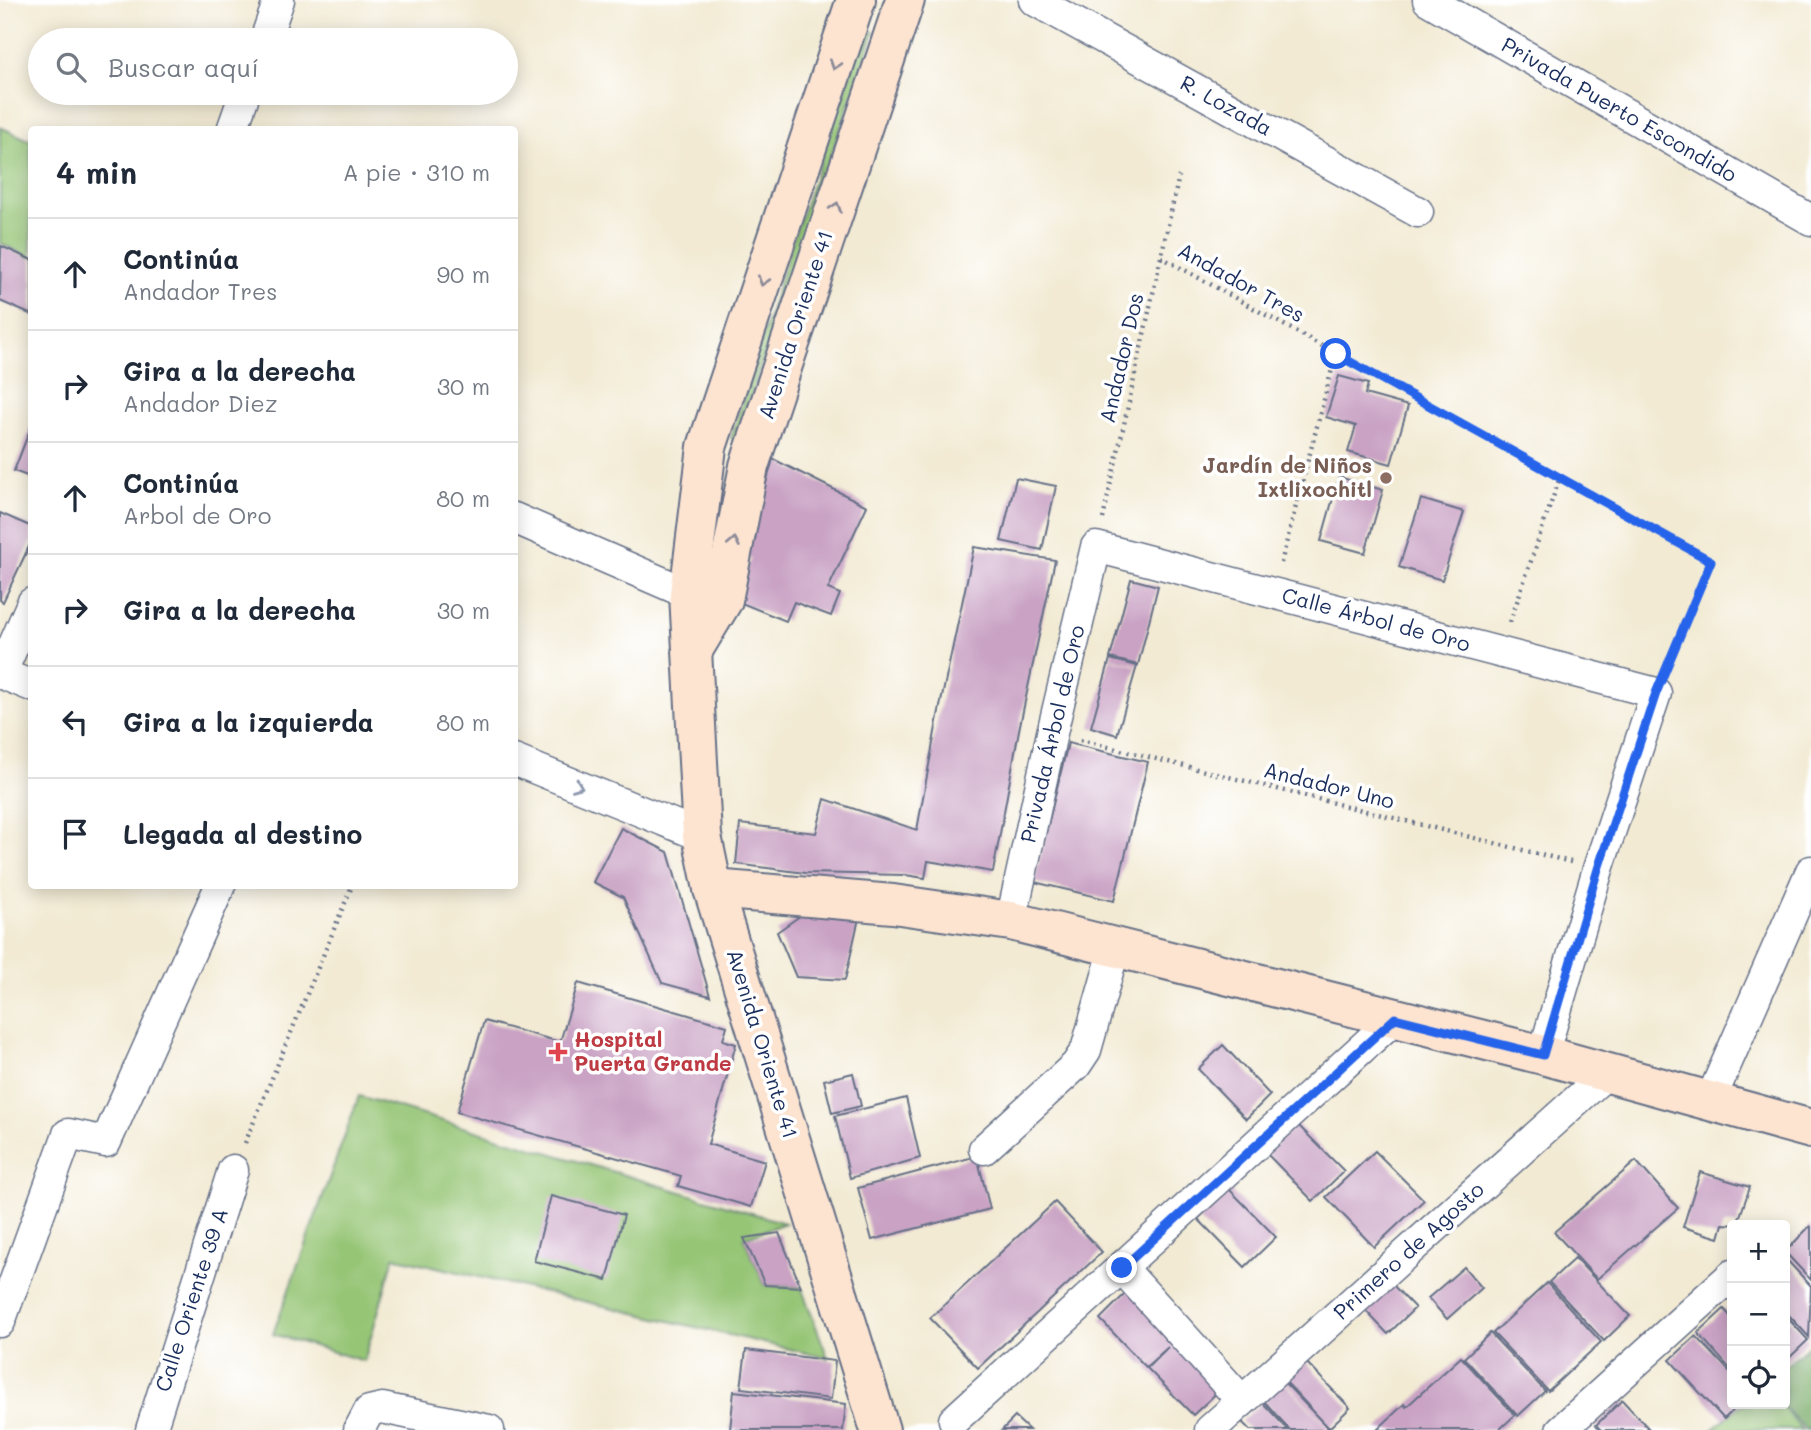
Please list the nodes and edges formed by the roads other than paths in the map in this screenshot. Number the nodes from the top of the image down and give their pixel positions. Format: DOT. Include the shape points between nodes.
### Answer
graph roads {
  1 [pos="279,0"];
  2 [pos="856,0"];
  3 [pos="905,0"];
  4 [pos="1034,0"];
  5 [pos="1428,0"];
  6 [pos="268,28"];
  7 [pos="241,105"];
  8 [pos="233,126"];
  9 [pos="1418,212"];
  10 [pos="1811,220"];
  11 [pos="518,520"];
  12 [pos="1096,547"];
  13 [pos="706,597"];
  14 [pos="28,612"];
  15 [pos="0,673"];
  16 [pos="28,684"];
  17 [pos="518,762"];
  18 [pos="702,836"];
  19 [pos="1811,872"];
  20 [pos="219,889"];
  21 [pos="713,889"];
  22 [pos="1011,921"];
  23 [pos="1115,947"];
  24 [pos="1395,1018"];
  25 [pos="1543,1055"];
  26 [pos="1608,1072"];
  27 [pos="1710,1101"];
  28 [pos="1811,1129"];
  29 [pos="984,1149"];
  30 [pos="233,1170"];
  31 [pos="1122,1268"];
  32 [pos="1727,1280"];
  33 [pos="0,1322"];
  34 [pos="1242,1401"];
  35 [pos="954,1420"];
  36 [pos="882,1427"];
  37 [pos="151,1430"];
  38 [pos="359,1430"];
  39 [pos="489,1430"];
  40 [pos="1210,1430"];
  41 [pos="1561,1430"];
  1 -- 6 [label="street"];
  2 -- 13 [label="street, Avenida Oriente 41, one-way" via="707,447"];
  13 -- 3 [label="street, Avenida Oriente 41, one-way"];
  4 -- 9 [label="street, R. Lozada"];
  5 -- 10 [label="street, Privada Puerto Escondido"];
  7 -- 8 [label="street"];
  11 -- 13 [label="street"];
  12 -- 22 [label="street, Privada Árbol de Oro"];
  12 -- 25 [label="street, Calle Árbol de Oro" via="1656,693"];
  13 -- 18 [label="street, Avenida Oriente 41" via="693,650"];
  14 -- 15 [label="street"];
  15 -- 16 [label="street"];
  17 -- 18 [label="street, one-way"];
  18 -- 21 [label="street, Avenida Oriente 41"];
  19 -- 27 [label="street"];
  20 -- 33 [label="street" via="106,1142 68,1134"];
  21 -- 22 [label="street" via="893,904"];
  21 -- 36 [label="street, Avenida Oriente 41"];
  22 -- 23 [label="street"];
  23 -- 24 [label="street"];
  23 -- 29 [label="street" via="1086,1050 1076,1065"];
  24 -- 25 [label="street"];
  24 -- 31 [label="street"];
  25 -- 26 [label="street"];
  26 -- 27 [label="street"];
  26 -- 34 [label="street, Primero de Agosto"];
  27 -- 28 [label="street"];
  30 -- 37 [label="street, Calle Oriente 39 A"];
  31 -- 34 [label="street"];
  31 -- 35 [label="street"];
  32 -- 41 [label="street"];
  34 -- 40 [label="street, Primero de Agosto"];
  38 -- 39 [label="street" via="369,1410 382,1408"];
}
